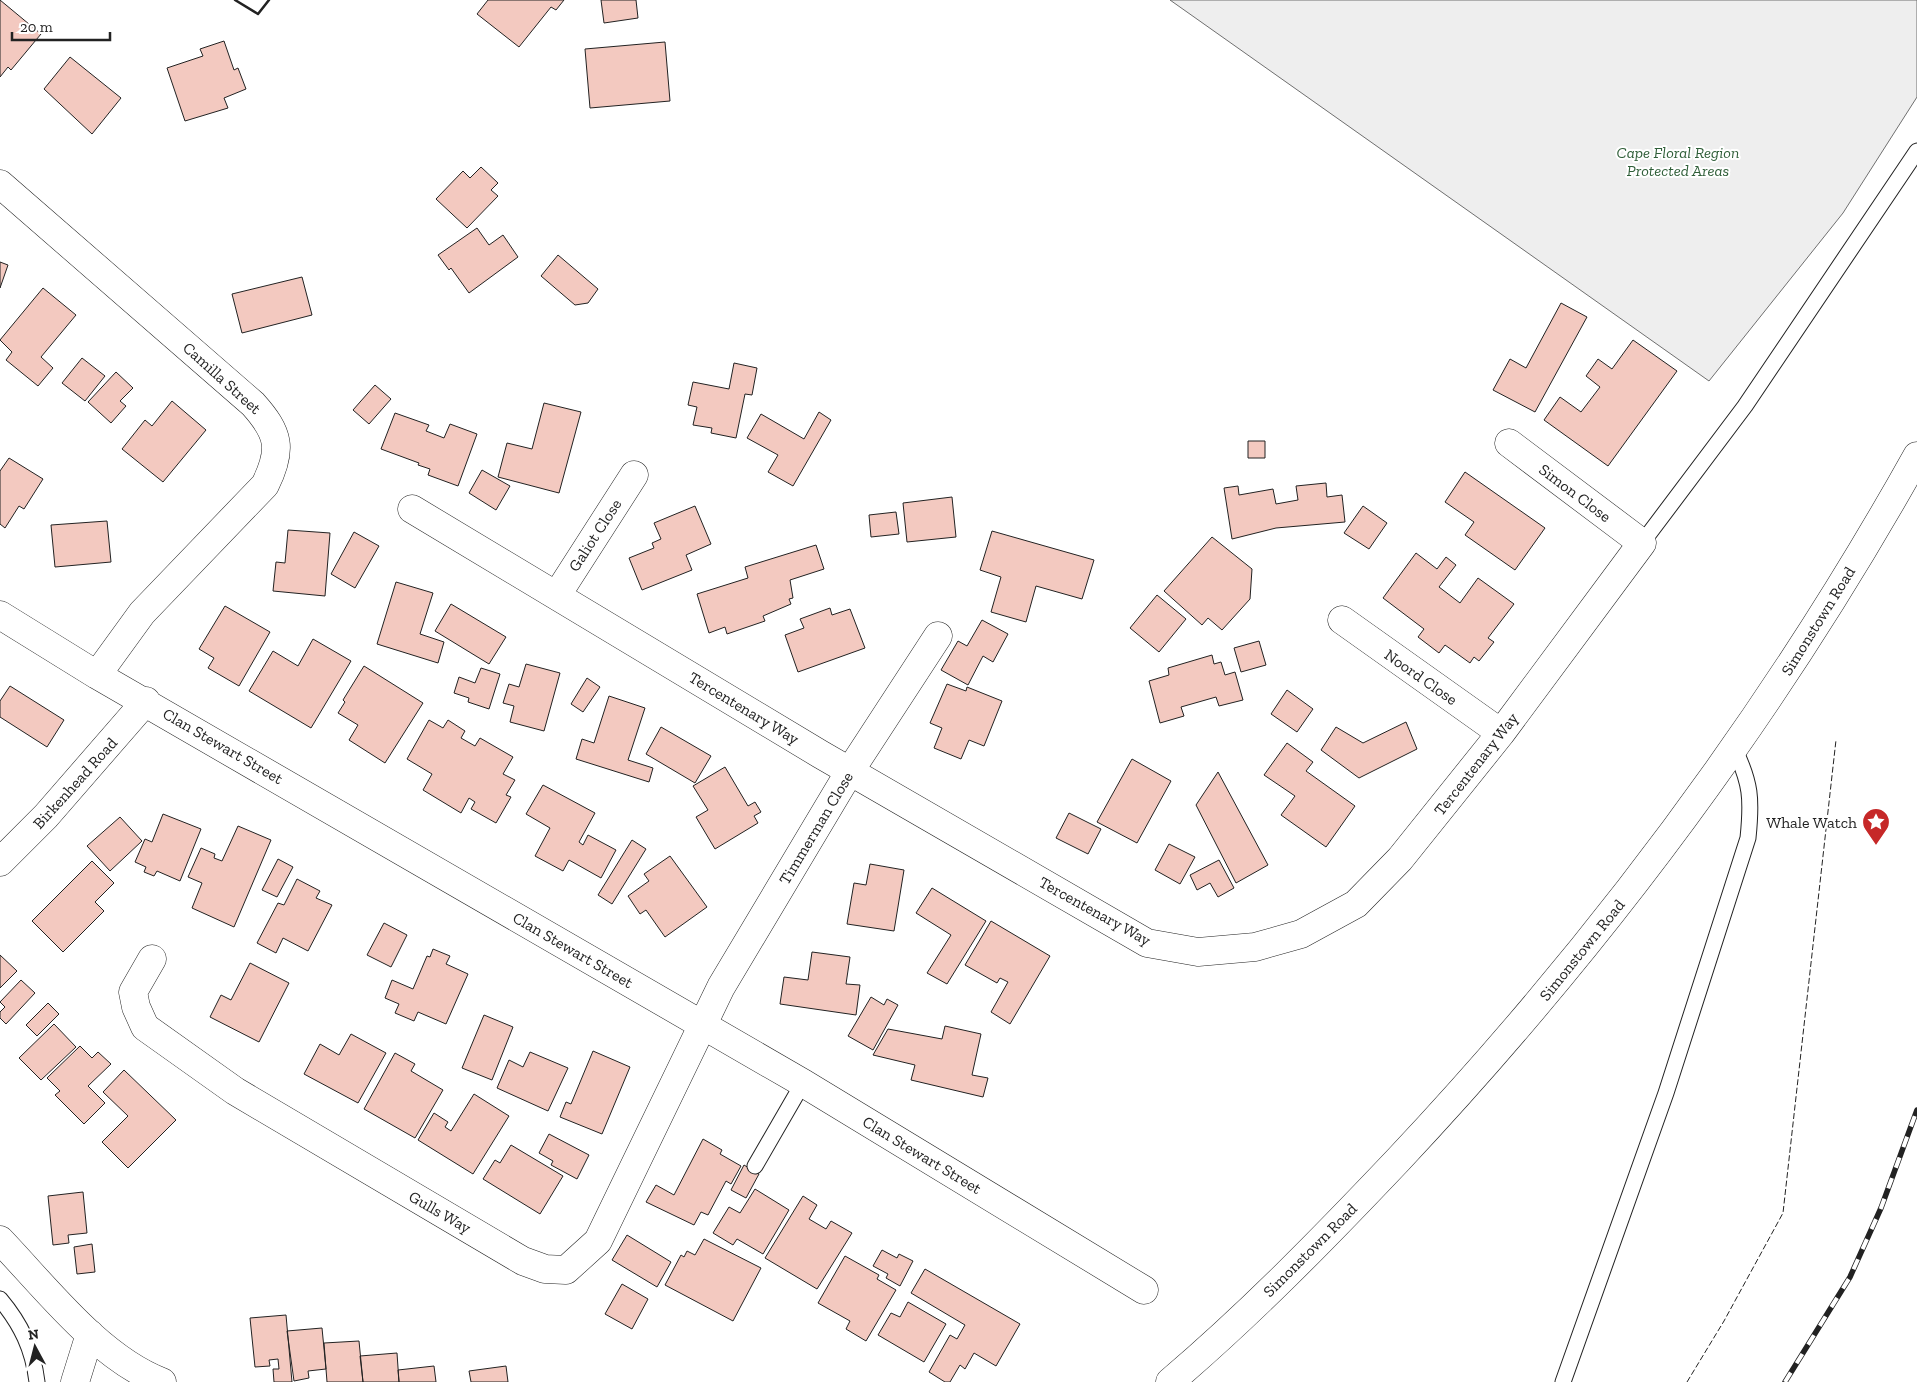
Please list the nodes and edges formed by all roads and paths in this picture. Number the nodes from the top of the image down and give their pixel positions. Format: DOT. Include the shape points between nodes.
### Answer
graph roads {
  1 [pos="1917,151"];
  2 [pos="0,184"];
  3 [pos="1509,443"];
  4 [pos="1917,456"];
  5 [pos="634,475"];
  6 [pos="412,508"];
  7 [pos="1642,543"];
  8 [pos="557,595"];
  9 [pos="0,615"];
  10 [pos="1342,620"];
  11 [pos="938,636"];
  12 [pos="97,675"];
  13 [pos="146,701"];
  14 [pos="1501,733"];
  15 [pos="1734,748"];
  16 [pos="850,771"];
  17 [pos="0,862"];
  18 [pos="152,959"];
  19 [pos="703,1025"];
  20 [pos="803,1083"];
  21 [pos="755,1166"];
  22 [pos="0,1240"];
  23 [pos="1144,1290"];
  24 [pos="0,1299"];
  25 [pos="90,1334"];
  26 [pos="38,1382"];
  27 [pos="75,1382"];
  28 [pos="162,1382"];
  29 [pos="1170,1382"];
  30 [pos="1563,1382"];
  1 -- 7 [label="lane, Tercentenary Way" via="1745,406"];
  2 -- 12 [label="street, Camilla Street" via="254,404 270,424 276,438 275,466 265,485 142,613"];
  3 -- 7 [label="street, Simon Close"];
  4 -- 15 [label="street, Simonstown Road" via="1869,542"];
  5 -- 8 [label="street, Galiot Close"];
  6 -- 8 [label="street, Tercentenary Way"];
  7 -- 14 [label="street, Tercentenary Way"];
  8 -- 16 [label="street, Tercentenary Way"];
  9 -- 12 [label="street, Clan Stewart Street"];
  10 -- 14 [label="street, Noord Close"];
  11 -- 16 [label="street, Timmerman Close"];
  12 -- 13 [label="street, Clan Stewart Street"];
  13 -- 17 [label="street, Birkenhead Road" via="46,816"];
  13 -- 19 [label="street, Clan Stewart Street"];
  14 -- 16 [label="street, Tercentenary Way" via="1400,859 1356,904 1301,934 1255,947 1198,952 1147,943"];
  15 -- 29 [label="street, Simonstown Road" via="1632,889 1538,1004 1443,1112 1322,1240 1216,1343"];
  15 -- 30 [label="lane" via="1747,776 1751,811 1748,838 1666,1093"];
  16 -- 19 [label="street, Timmerman Close" via="721,986"];
  18 -- 19 [label="street, Gulls Way" via="133,992 145,1028 235,1091 523,1261 545,1269 566,1270 598,1241"];
  19 -- 20 [label="street, Clan Stewart Street"];
  20 -- 21 [label="lane"];
  20 -- 23 [label="street, Clan Stewart Street"];
  22 -- 25 [label="street"];
  24 -- 26 [label="lane" via="22,1328"];
  25 -- 27 [label="street"];
  25 -- 28 [label="street" via="123,1363"];
}
